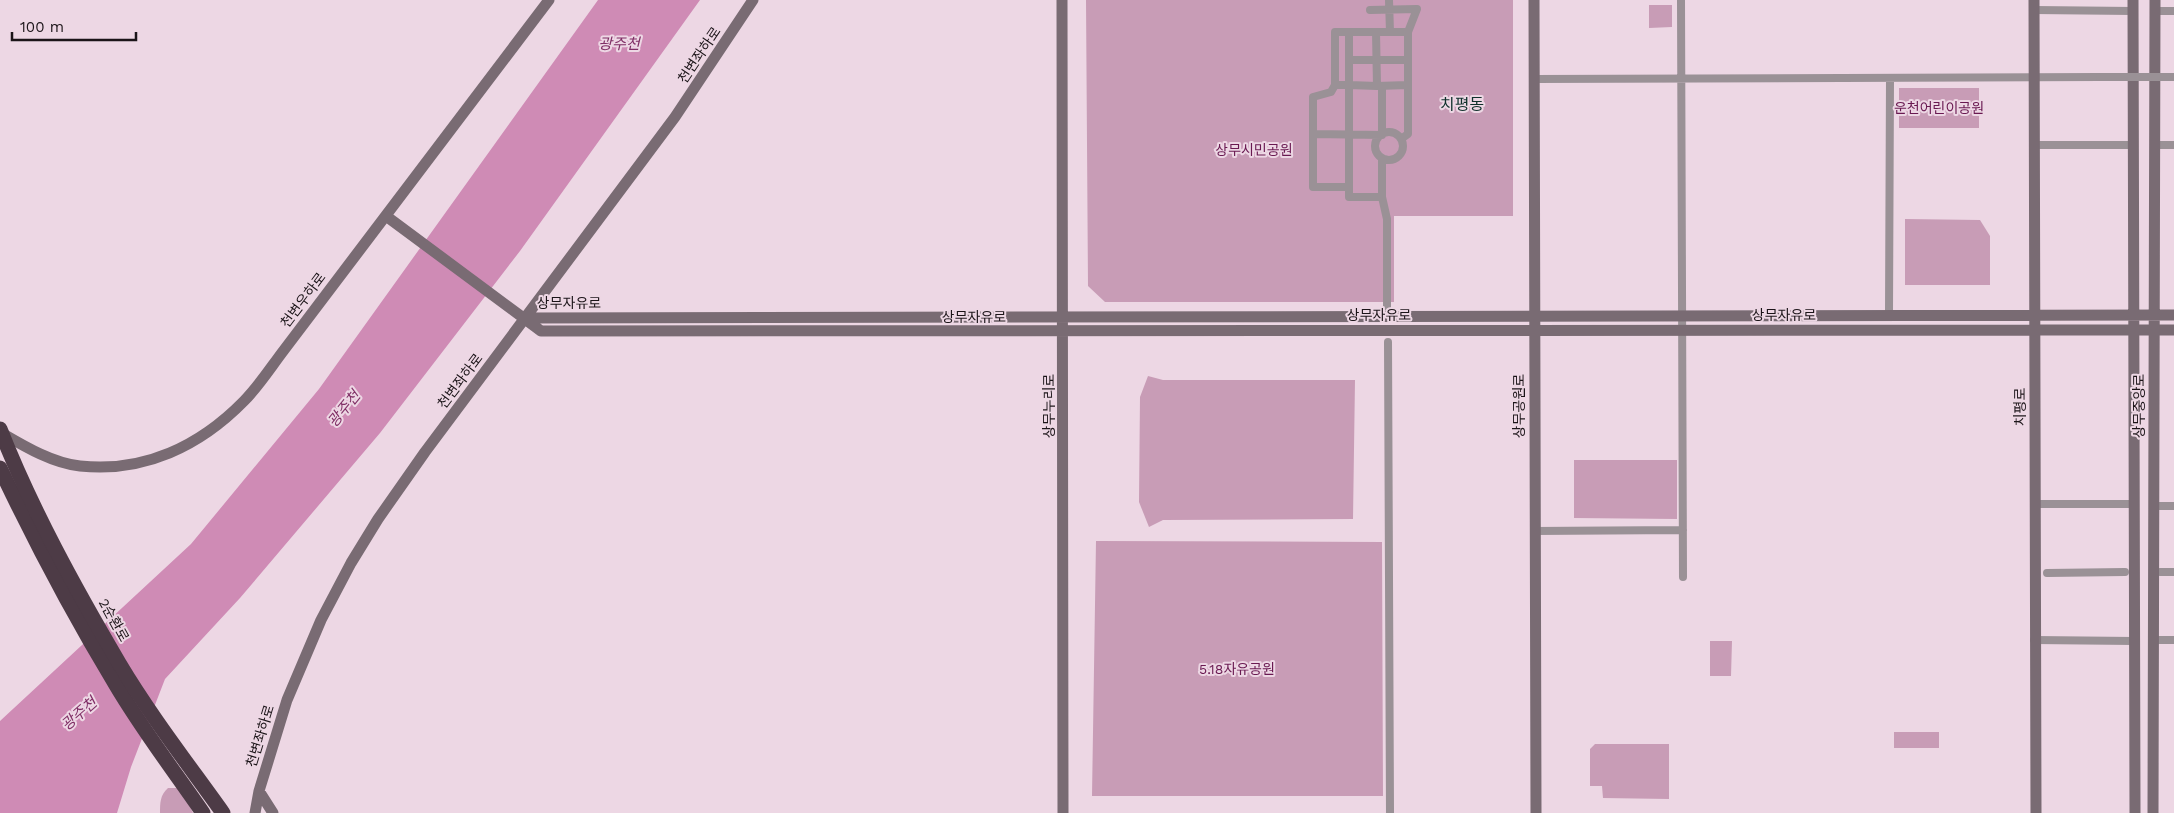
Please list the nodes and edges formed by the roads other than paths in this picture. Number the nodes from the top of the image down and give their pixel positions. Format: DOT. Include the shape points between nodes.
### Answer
graph roads {
  1 [pos="549,0"];
  2 [pos="753,0"];
  3 [pos="1062,0"];
  4 [pos="1389,0"];
  5 [pos="1534,0"];
  6 [pos="1681,0"];
  7 [pos="2034,5"];
  8 [pos="2133,5"];
  9 [pos="2155,5"];
  10 [pos="1370,10"];
  11 [pos="1389,10"];
  12 [pos="2174,11"];
  13 [pos="1349,32"];
  14 [pos="1376,32"];
  15 [pos="1390,32"];
  16 [pos="1408,32"];
  17 [pos="1349,60"];
  18 [pos="1377,60"];
  19 [pos="1408,60"];
  20 [pos="2174,77"];
  21 [pos="2033,78"];
  22 [pos="1534,79"];
  23 [pos="1681,79"];
  24 [pos="1890,79"];
  25 [pos="1336,86"];
  26 [pos="1349,86"];
  27 [pos="1379,86"];
  28 [pos="1408,86"];
  29 [pos="1313,134"];
  30 [pos="1349,134"];
  31 [pos="1382,135"];
  32 [pos="1401,139"];
  33 [pos="2034,145"];
  34 [pos="2134,145"];
  35 [pos="2155,145"];
  36 [pos="2174,145"];
  37 [pos="1382,158"];
  38 [pos="1349,187"];
  39 [pos="1382,197"];
  40 [pos="386,216"];
  41 [pos="1387,307"];
  42 [pos="1889,314"];
  43 [pos="2174,314"];
  44 [pos="1535,315"];
  45 [pos="1683,315"];
  46 [pos="2034,315"];
  47 [pos="2134,315"];
  48 [pos="2155,315"];
  49 [pos="526,318"];
  50 [pos="1064,319"];
  51 [pos="1535,330"];
  52 [pos="1684,330"];
  53 [pos="2134,330"];
  54 [pos="2155,330"];
  55 [pos="2174,330"];
  56 [pos="2034,331"];
  57 [pos="1063,332"];
  58 [pos="1388,342"];
  59 [pos="0,431"];
  60 [pos="0,468"];
  61 [pos="2034,504"];
  62 [pos="2134,504"];
  63 [pos="2154,506"];
  64 [pos="2174,506"];
  65 [pos="1683,530"];
  66 [pos="1534,531"];
  67 [pos="2125,572"];
  68 [pos="2160,572"];
  69 [pos="2174,572"];
  70 [pos="2047,573"];
  71 [pos="1683,576"];
  72 [pos="2034,640"];
  73 [pos="2134,640"];
  74 [pos="2154,640"];
  75 [pos="2174,640"];
  76 [pos="259,791"];
  77 [pos="203,813"];
  78 [pos="223,813"];
  79 [pos="255,813"];
  80 [pos="272,813"];
  81 [pos="1063,813"];
  82 [pos="1390,813"];
  83 [pos="1536,813"];
  84 [pos="2036,813"];
  85 [pos="2135,813"];
  86 [pos="2153,813"];
  1 -- 40 [label="street, 천변우하로"];
  2 -- 49 [label="street, 천변좌하로" via="675,117"];
  3 -- 50 [label="street, 상무누리로"];
  4 -- 11 [label="street"];
  5 -- 22 [label="street, 상무공원로"];
  6 -- 23 [label="street"];
  7 -- 8 [label="street"];
  7 -- 21 [label="street, 치평로"];
  8 -- 34 [label="street, 상무중앙로"];
  9 -- 12 [label="street"];
  9 -- 35 [label="street, 상무중앙로"];
  10 -- 11 [label="street"];
  11 -- 15 [label="street"];
  11 -- 16 [label="street" via="1417,9"];
  13 -- 14 [label="street"];
  13 -- 17 [label="street"];
  13 -- 25 [label="street" via="1336,32"];
  14 -- 15 [label="street"];
  14 -- 18 [label="street"];
  15 -- 16 [label="street"];
  16 -- 19 [label="street"];
  17 -- 18 [label="street"];
  17 -- 26 [label="street"];
  18 -- 19 [label="street"];
  18 -- 27 [label="street"];
  19 -- 28 [label="street"];
  20 -- 21 [label="street, bridge"];
  21 -- 24 [label="street"];
  21 -- 33 [label="street, 치평로"];
  22 -- 23 [label="street"];
  22 -- 44 [label="street, 상무공원로"];
  23 -- 24 [label="street"];
  23 -- 45 [label="street"];
  24 -- 42 [label="street"];
  25 -- 26 [label="street"];
  25 -- 29 [label="street" via="1331,92 1313,97"];
  26 -- 27 [label="street"];
  26 -- 30 [label="street"];
  27 -- 28 [label="street"];
  27 -- 31 [label="street"];
  28 -- 32 [label="street" via="1408,134"];
  29 -- 30 [label="street"];
  29 -- 38 [label="street" via="1313,187"];
  30 -- 31 [label="street"];
  30 -- 38 [label="street"];
  31 -- 32 [label="street" via="1390,133"];
  31 -- 37 [label="street" via="1376,146"];
  32 -- 37 [label="street" via="1403,148 1399,156 1391,160"];
  33 -- 34 [label="street"];
  33 -- 46 [label="street, 치평로"];
  34 -- 47 [label="street, 상무중앙로"];
  35 -- 36 [label="street"];
  35 -- 48 [label="street, 상무중앙로"];
  37 -- 39 [label="street"];
  38 -- 39 [label="street" via="1349,196"];
  39 -- 41 [label="street" via="1387,219"];
  40 -- 49 [label="street"];
  40 -- 59 [label="street, 천변우하로" via="246,400 199,440 137,464 80,466 38,453"];
  42 -- 45 [label="street, 상무자유로"];
  42 -- 46 [label="street, 상무자유로"];
  43 -- 48 [label="street, 상무자유로"];
  44 -- 45 [label="street, 상무자유로"];
  44 -- 50 [label="street, 상무자유로"];
  44 -- 51 [label="street, 상무공원로"];
  45 -- 52 [label="street"];
  46 -- 47 [label="street, 상무자유로"];
  46 -- 56 [label="street, 치평로"];
  47 -- 48 [label="street, 상무자유로"];
  47 -- 53 [label="street, 상무중앙로"];
  48 -- 54 [label="street, 상무중앙로"];
  49 -- 50 [label="street, 상무자유로"];
  49 -- 57 [label="street, 상무자유로" via="541,331"];
  49 -- 76 [label="street, 천변좌하로" via="420,460 343,576 320,620 286,700"];
  50 -- 57 [label="street, 상무누리로"];
  51 -- 52 [label="street, 상무자유로"];
  51 -- 57 [label="street, 상무자유로"];
  51 -- 66 [label="street, 상무공원로"];
  52 -- 56 [label="street, 상무자유로"];
  52 -- 65 [label="street"];
  53 -- 54 [label="street, 상무자유로"];
  53 -- 56 [label="street, 상무자유로"];
  53 -- 62 [label="street, 상무중앙로"];
  54 -- 55 [label="street, 상무자유로"];
  54 -- 63 [label="street, 상무중앙로"];
  56 -- 61 [label="street, 치평로"];
  57 -- 81 [label="street, 상무누리로"];
  58 -- 82 [label="street"];
  59 -- 78 [label="highway, 2순환로, bridge" via="59,553 120,664"];
  60 -- 77 [label="highway" via="70,608 117,687"];
  61 -- 62 [label="street"];
  61 -- 72 [label="street, 치평로"];
  62 -- 73 [label="street, 상무중앙로"];
  63 -- 64 [label="street"];
  63 -- 74 [label="street, 상무중앙로"];
  65 -- 66 [label="street"];
  65 -- 71 [label="street"];
  66 -- 83 [label="street, 상무공원로"];
  67 -- 70 [label="street"];
  68 -- 69 [label="street"];
  72 -- 73 [label="street"];
  72 -- 84 [label="street, 치평로"];
  73 -- 85 [label="street, 상무중앙로"];
  74 -- 75 [label="street"];
  74 -- 86 [label="street, 상무중앙로"];
  76 -- 79 [label="street, 천변좌하로"];
  76 -- 80 [label="street"];
}
